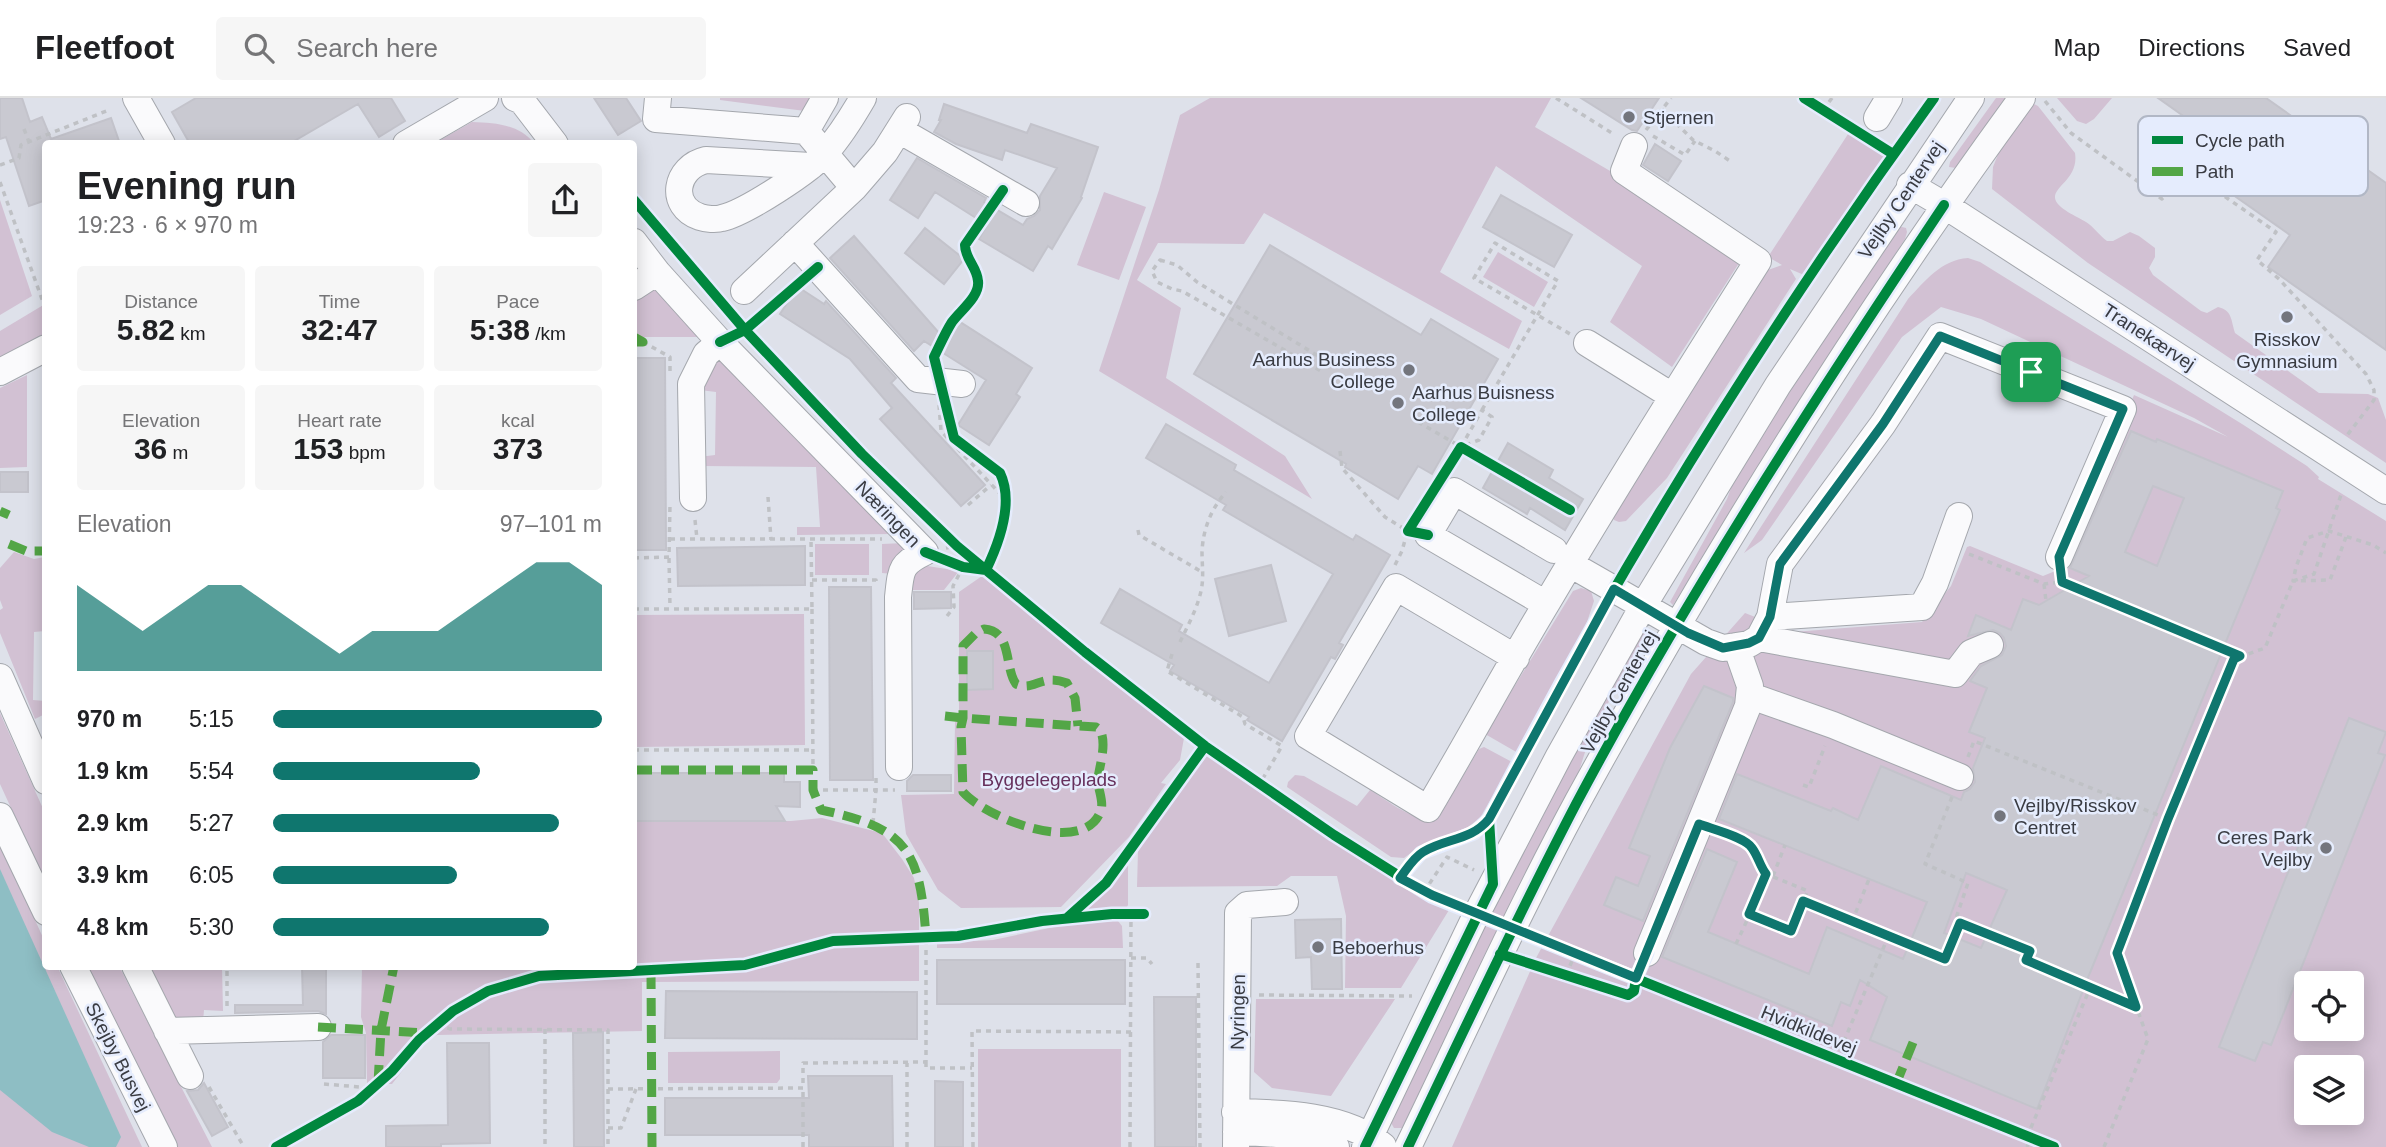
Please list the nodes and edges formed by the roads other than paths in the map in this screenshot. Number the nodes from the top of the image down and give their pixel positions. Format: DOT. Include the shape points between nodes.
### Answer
graph roads {
  1 [pos="136,98"];
  2 [pos="485,98"];
  3 [pos="516,98"];
  4 [pos="658,98"];
  5 [pos="825,98"];
  6 [pos="863,98"];
  7 [pos="1971,98"];
  8 [pos="2021,98"];
  9 [pos="806,131"];
  10 [pos="1640,139"];
  11 [pos="160,140"];
  12 [pos="413,140"];
  13 [pos="552,140"];
  14 [pos="818,159"];
  15 [pos="1910,185"];
  16 [pos="855,188"];
  17 [pos="1026,202"];
  18 [pos="1944,205"];
  19 [pos="795,243"];
  20 [pos="637,246"];
  21 [pos="657,272"];
  22 [pos="637,285"];
  23 [pos="744,291"];
  24 [pos="720,342"];
  25 [pos="1587,343"];
  26 [pos="42,350"];
  27 [pos="0,372"];
  28 [pos="948,387"];
  29 [pos="1672,396"];
  30 [pos="2386,491"];
  31 [pos="682,500"];
  32 [pos="1959,516"];
  33 [pos="1562,557"];
  34 [pos="2061,570"];
  35 [pos="1546,604"];
  36 [pos="1643,606"];
  37 [pos="1676,625"];
  38 [pos="1755,634"];
  39 [pos="1990,645"];
  40 [pos="1516,658"];
  41 [pos="0,677"];
  42 [pos="1751,696"];
  43 [pos="887,766"];
  44 [pos="42,772"];
  45 [pos="1960,777"];
  46 [pos="0,816"];
  47 [pos="1285,902"];
  48 [pos="42,904"];
  49 [pos="1647,953"];
  50 [pos="75,970"];
  51 [pos="137,970"];
  52 [pos="318,1027"];
  53 [pos="167,1031"];
  54 [pos="190,1076"];
  55 [pos="1236,1130"];
  56 [pos="1373,1143"];
  57 [pos="164,1147"];
  58 [pos="1336,1147"];
  59 [pos="1408,1147"];
  1 -- 11 [label="street"];
  2 -- 12 [label="street"];
  3 -- 13 [label="street"];
  4 -- 9 [label="street" via="656,119"];
  5 -- 9 [label="street"];
  6 -- 14 [label="street"];
  7 -- 15 [label="street, Vejlby Centervej"];
  8 -- 18 [label="street, Vejlby Centervej"];
  9 -- 14 [label="street"];
  10 -- 29 [label="street" via="1624,172 1758,261"];
  14 -- 16 [label="street"];
  15 -- 18 [label="street, Tranekærvej"];
  15 -- 36 [label="street, Vejlby Centervej" via="1777,384"];
  16 -- 17 [label="street" via="903,124"];
  16 -- 19 [label="street"];
  18 -- 30 [label="street, Tranekærvej"];
  18 -- 37 [label="street, Vejlby Centervej" via="1808,408"];
  19 -- 23 [label="street"];
  19 -- 28 [label="street" via="918,379"];
  20 -- 21 [label="street, Næringen"];
  21 -- 22 [label="street"];
  21 -- 24 [label="street, Næringen"];
  24 -- 31 [label="street" via="706,354 691,384"];
  24 -- 43 [label="street, Næringen" via="925,552 907,561 900,573"];
  25 -- 29 [label="street"];
  26 -- 27 [label="street"];
  29 -- 33 [label="street"];
  32 -- 38 [label="street" via="1922,607"];
  33 -- 35 [label="street"];
  33 -- 35 [label="street" via="1454,491 1417,529"];
  33 -- 36 [label="street"];
  34 -- 38 [label="street" via="2123,409 1940,336 1891,413 1780,564"];
  35 -- 40 [label="street"];
  36 -- 37 [label="street"];
  36 -- 56 [label="street, Vejlby Centervej" via="1475,917"];
  37 -- 38 [label="street" via="1723,648"];
  37 -- 59 [label="street, Vejlby Centervej" via="1511,932"];
  38 -- 39 [label="street" via="1955,674 1970,653"];
  38 -- 42 [label="street"];
  40 -- 40 [label="street" via="1428,809 1308,736 1396,587"];
  41 -- 44 [label="street"];
  42 -- 45 [label="street"];
  42 -- 49 [label="street"];
  46 -- 48 [label="street"];
  47 -- 55 [label="street, Nyringen" via="1247,905 1238,913"];
  50 -- 57 [label="street, Skejby Busvej"];
  51 -- 53 [label="street"];
  52 -- 53 [label="street"];
  53 -- 54 [label="street"];
  55 -- 56 [label="street" via="1290,1114 1324,1121"];
  55 -- 58 [label="street" via="1285,1133"];
}
